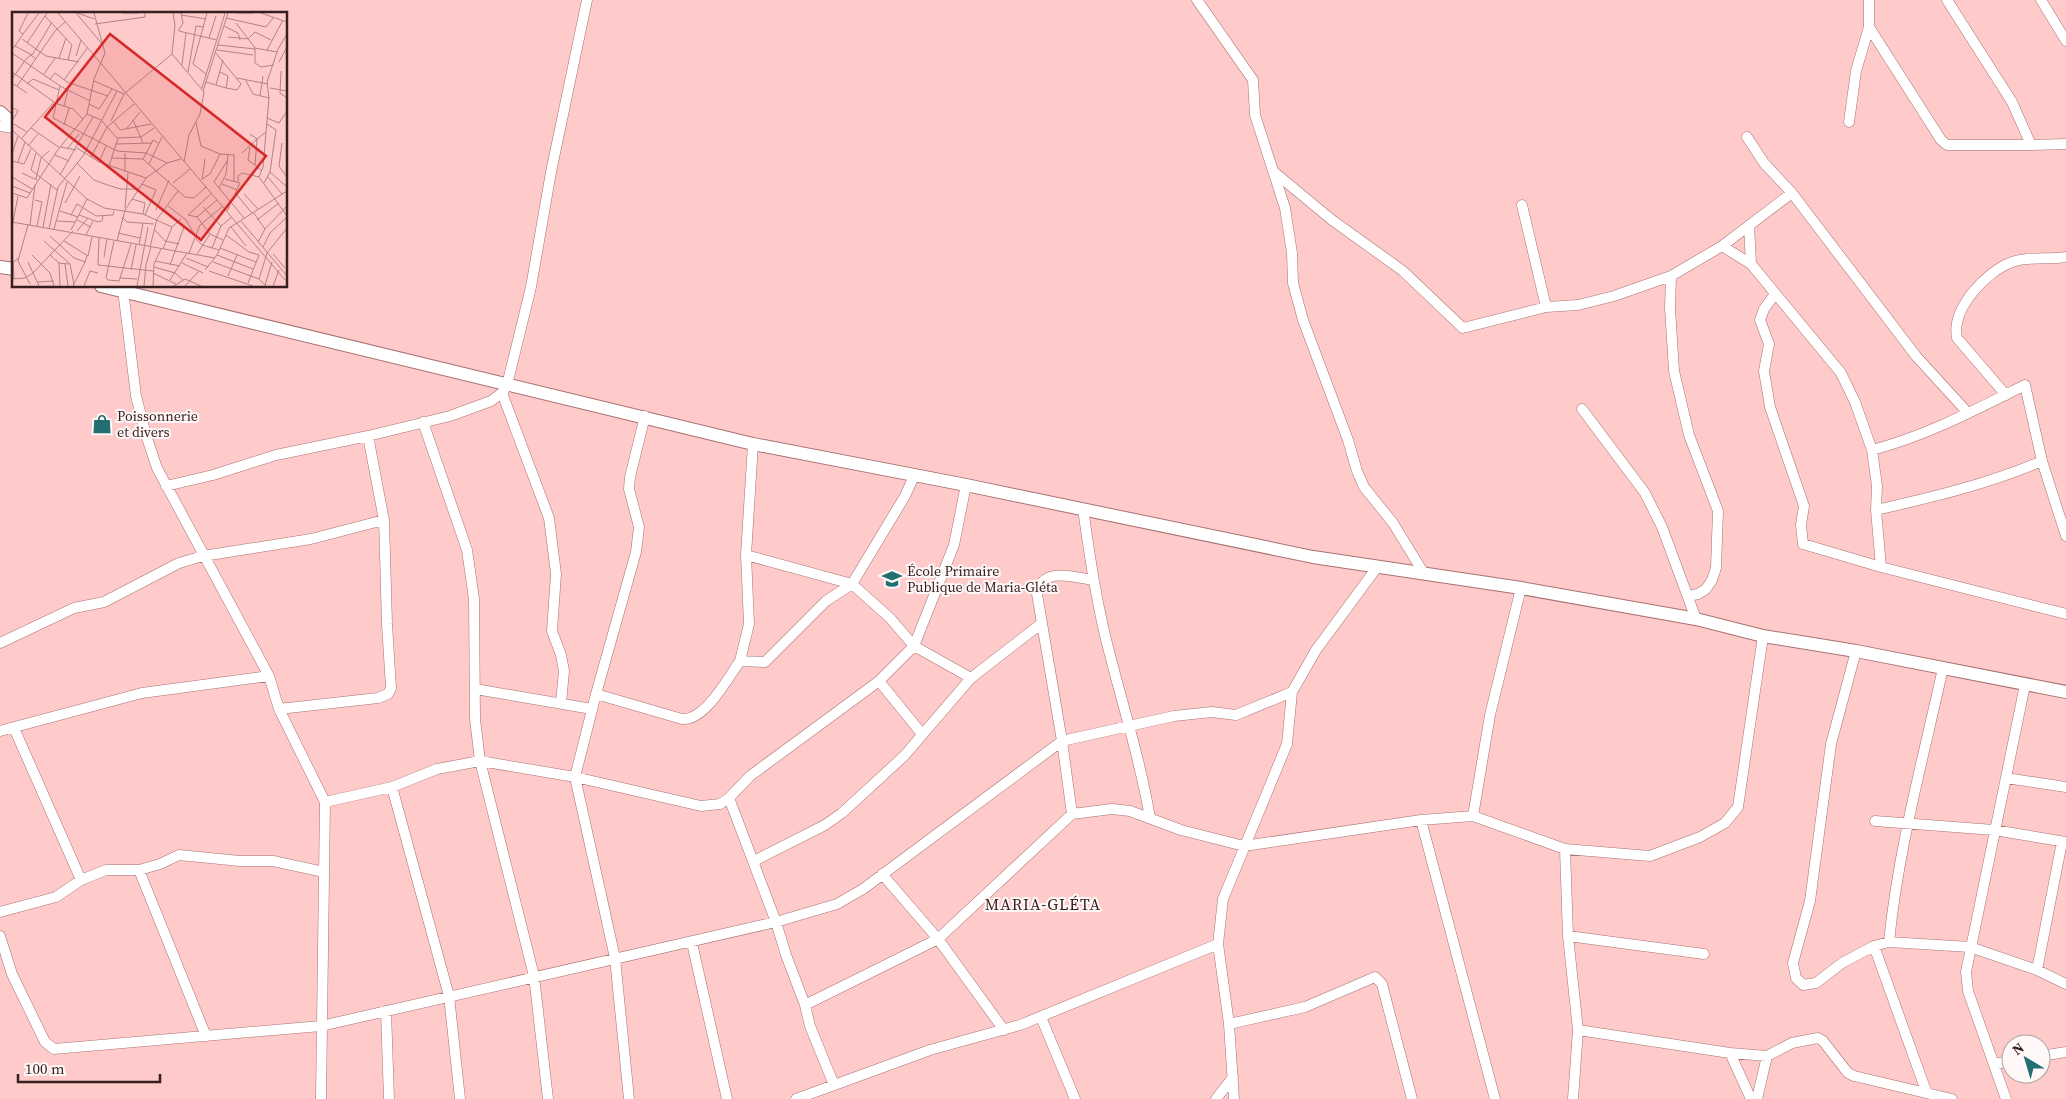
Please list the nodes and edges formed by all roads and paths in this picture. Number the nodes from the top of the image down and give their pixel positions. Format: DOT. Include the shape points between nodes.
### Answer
graph roads {
  1 [pos="587,0"];
  2 [pos="1197,0"];
  3 [pos="1869,0"];
  4 [pos="1947,0"];
  5 [pos="2041,0"];
  6 [pos="1869,27"];
  7 [pos="2066,41"];
  8 [pos="0,112"];
  9 [pos="1849,122"];
  10 [pos="12,125"];
  11 [pos="1747,137"];
  12 [pos="2066,144"];
  13 [pos="2031,145"];
  14 [pos="1274,172"];
  15 [pos="1792,193"];
  16 [pos="1522,205"];
  17 [pos="1749,225"];
  18 [pos="1722,246"];
  19 [pos="2066,257"];
  20 [pos="1751,264"];
  21 [pos="1671,276"];
  22 [pos="123,288"];
  23 [pos="1775,294"];
  24 [pos="1546,307"];
  25 [pos="504,389"];
  26 [pos="2006,394"];
  27 [pos="1582,409"];
  28 [pos="1968,413"];
  29 [pos="645,416"];
  30 [pos="423,422"];
  31 [pos="368,436"];
  32 [pos="753,444"];
  33 [pos="1872,450"];
  34 [pos="2042,461"];
  35 [pos="914,476"];
  36 [pos="966,485"];
  37 [pos="166,486"];
  38 [pos="2062,505"];
  39 [pos="1083,509"];
  40 [pos="1876,510"];
  41 [pos="384,520"];
  42 [pos="2066,536"];
  43 [pos="746,554"];
  44 [pos="202,556"];
  45 [pos="1378,566"];
  46 [pos="1881,567"];
  47 [pos="1423,572"];
  48 [pos="1093,580"];
  49 [pos="852,584"];
  50 [pos="1521,588"];
  51 [pos="1688,596"];
  52 [pos="2066,614"];
  53 [pos="1696,619"];
  54 [pos="1042,624"];
  55 [pos="1763,636"];
  56 [pos="0,643"];
  57 [pos="914,646"];
  58 [pos="1856,651"];
  59 [pos="740,661"];
  60 [pos="1943,668"];
  61 [pos="269,676"];
  62 [pos="971,678"];
  63 [pos="879,681"];
  64 [pos="2025,685"];
  65 [pos="475,689"];
  66 [pos="1292,692"];
  67 [pos="2066,692"];
  68 [pos="596,694"];
  69 [pos="561,703"];
  70 [pos="280,709"];
  71 [pos="592,709"];
  72 [pos="1130,725"];
  73 [pos="14,728"];
  74 [pos="0,731"];
  75 [pos="922,734"];
  76 [pos="1062,741"];
  77 [pos="480,761"];
  78 [pos="575,777"];
  79 [pos="2006,778"];
  80 [pos="392,787"];
  81 [pos="2066,787"];
  82 [pos="729,798"];
  83 [pos="325,802"];
  84 [pos="1072,814"];
  85 [pos="1473,816"];
  86 [pos="1150,818"];
  87 [pos="1421,820"];
  88 [pos="1876,821"];
  89 [pos="1908,824"];
  90 [pos="1994,830"];
  91 [pos="2064,842"];
  92 [pos="1244,846"];
  93 [pos="1565,849"];
  94 [pos="754,860"];
  95 [pos="139,870"];
  96 [pos="324,872"];
  97 [pos="882,874"];
  98 [pos="81,880"];
  99 [pos="0,912"];
  100 [pos="776,922"];
  101 [pos="0,936"];
  102 [pos="1568,936"];
  103 [pos="938,939"];
  104 [pos="1889,942"];
  105 [pos="692,943"];
  106 [pos="1218,944"];
  107 [pos="1874,946"];
  108 [pos="1970,948"];
  109 [pos="1704,954"];
  110 [pos="615,958"];
  111 [pos="2037,970"];
  112 [pos="534,976"];
  113 [pos="2066,984"];
  114 [pos="449,996"];
  115 [pos="805,1005"];
  116 [pos="386,1011"];
  117 [pos="1041,1017"];
  118 [pos="1229,1024"];
  119 [pos="321,1026"];
  120 [pos="1004,1030"];
  121 [pos="1578,1030"];
  122 [pos="206,1036"];
  123 [pos="2066,1052"];
  124 [pos="1730,1053"];
  125 [pos="2051,1054"];
  126 [pos="1766,1056"];
  127 [pos="2001,1063"];
  128 [pos="1994,1064"];
  129 [pos="1233,1077"];
  130 [pos="834,1085"];
  131 [pos="1926,1091"];
  132 [pos="321,1099"];
  133 [pos="389,1099"];
  134 [pos="460,1099"];
  135 [pos="548,1099"];
  136 [pos="629,1099"];
  137 [pos="726,1099"];
  138 [pos="796,1099"];
  139 [pos="1075,1099"];
  140 [pos="1216,1099"];
  141 [pos="1234,1099"];
  142 [pos="1412,1099"];
  143 [pos="1495,1099"];
  144 [pos="1572,1099"];
  145 [pos="1751,1099"];
  146 [pos="1757,1099"];
  147 [pos="1952,1099"];
  148 [pos="2006,1099"];
  1 -- 25 [label="street" via="531,287"];
  2 -- 14 [label="street" via="1251,75 1255,115"];
  3 -- 6 [label="street"];
  4 -- 13 [label="street" via="2012,102"];
  5 -- 7 [label="street"];
  6 -- 9 [label="street" via="1856,71"];
  6 -- 13 [label="street" via="1940,140 1947,144"];
  8 -- 10 [label="street"];
  11 -- 15 [label="street" via="1764,163"];
  12 -- 13 [label="street"];
  14 -- 24 [label="street" via="1332,220 1403,271 1463,328"];
  14 -- 47 [label="street" via="1289,229 1293,283 1303,320 1357,471 1364,487 1393,524"];
  15 -- 17 [label="street"];
  15 -- 28 [label="street" via="1916,356"];
  16 -- 24 [label="street"];
  17 -- 18 [label="street"];
  17 -- 20 [label="street"];
  18 -- 20 [label="street"];
  18 -- 21 [label="street"];
  19 -- 26 [label="street" via="2013,262 1995,270 1965,304 1956,331 1957,338"];
  20 -- 23 [label="street"];
  21 -- 24 [label="street" via="1605,298"];
  21 -- 51 [label="street" via="1674,371 1690,435 1718,511 1716,568 1712,580 1706,589"];
  22 -- 25 [label="street"];
  22 -- 37 [label="street" via="136,396 146,435"];
  23 -- 33 [label="street" via="1841,373"];
  23 -- 46 [label="street" via="1764,308 1760,320 1769,344 1764,371 1770,407 1804,506 1803,544"];
  25 -- 29 [label="street"];
  25 -- 30 [label="street" via="478,407"];
  25 -- 69 [label="street" via="549,518 556,574 552,631 562,655 564,671"];
  26 -- 28 [label="street"];
  26 -- 34 [label="street" via="2025,385"];
  27 -- 51 [label="street" via="1645,493 1662,527"];
  28 -- 33 [label="street" via="1899,443"];
  29 -- 32 [label="street"];
  29 -- 68 [label="street" via="629,489 639,527 638,545"];
  30 -- 31 [label="street"];
  30 -- 65 [label="street" via="467,550 474,599"];
  31 -- 37 [label="street" via="276,455"];
  31 -- 41 [label="street"];
  32 -- 35 [label="street"];
  32 -- 43 [label="street"];
  33 -- 40 [label="street" via="1877,486"];
  34 -- 38 [label="street"];
  34 -- 40 [label="street" via="1961,490"];
  35 -- 36 [label="street"];
  35 -- 49 [label="street"];
  36 -- 39 [label="street"];
  36 -- 57 [label="street" via="954,545"];
  37 -- 44 [label="street"];
  38 -- 42 [label="street"];
  39 -- 45 [label="street" via="1313,557"];
  39 -- 48 [label="street"];
  40 -- 46 [label="street"];
  41 -- 44 [label="street" via="311,539"];
  41 -- 70 [label="street" via="391,688 388,694 378,698"];
  43 -- 49 [label="street"];
  43 -- 59 [label="street" via="749,624"];
  44 -- 56 [label="street" via="160,572 104,602 74,608"];
  44 -- 61 [label="street"];
  45 -- 47 [label="street"];
  45 -- 66 [label="street" via="1316,650"];
  46 -- 52 [label="street"];
  47 -- 50 [label="street"];
  48 -- 54 [label="street" via="1058,575 1047,577 1037,594"];
  48 -- 72 [label="street"];
  49 -- 57 [label="street" via="890,618"];
  49 -- 59 [label="street" via="826,601 765,662"];
  50 -- 53 [label="street"];
  50 -- 85 [label="street" via="1490,715"];
  51 -- 53 [label="street"];
  53 -- 55 [label="street"];
  54 -- 62 [label="street"];
  54 -- 76 [label="street"];
  55 -- 58 [label="street"];
  55 -- 93 [label="street" via="1738,808 1733,816 1700,837 1650,856"];
  57 -- 62 [label="street"];
  57 -- 63 [label="street"];
  58 -- 60 [label="street"];
  58 -- 107 [label="street" via="1831,744 1810,901 1793,963 1796,978 1803,985 1816,983 1842,963"];
  59 -- 68 [label="street" via="706,708 689,719"];
  60 -- 64 [label="street"];
  60 -- 89 [label="street"];
  61 -- 70 [label="street"];
  61 -- 73 [label="street" via="142,693"];
  62 -- 75 [label="street"];
  63 -- 75 [label="street"];
  63 -- 82 [label="street" via="750,776"];
  64 -- 67 [label="street"];
  64 -- 79 [label="street"];
  65 -- 69 [label="street"];
  65 -- 77 [label="street"];
  66 -- 72 [label="street" via="1236,715 1212,712"];
  66 -- 92 [label="street" via="1287,744"];
  68 -- 71 [label="street"];
  69 -- 71 [label="street"];
  70 -- 83 [label="street"];
  71 -- 78 [label="street"];
  72 -- 76 [label="street"];
  72 -- 86 [label="street" via="1144,778"];
  73 -- 74 [label="street"];
  73 -- 98 [label="street"];
  75 -- 94 [label="street" via="893,768 842,813 818,829"];
  76 -- 84 [label="street"];
  76 -- 97 [label="street"];
  77 -- 78 [label="street"];
  77 -- 80 [label="street" via="437,769"];
  77 -- 112 [label="street"];
  78 -- 82 [label="street" via="702,806 720,804"];
  78 -- 110 [label="street"];
  79 -- 81 [label="street"];
  79 -- 90 [label="street"];
  80 -- 83 [label="street"];
  80 -- 114 [label="street"];
  82 -- 94 [label="street"];
  83 -- 96 [label="street"];
  84 -- 86 [label="street" via="1112,809"];
  84 -- 103 [label="street"];
  85 -- 87 [label="street"];
  85 -- 93 [label="street"];
  86 -- 92 [label="street" via="1181,830"];
  87 -- 92 [label="street"];
  87 -- 143 [label="street"];
  88 -- 89 [label="street"];
  89 -- 90 [label="street"];
  89 -- 104 [label="street"];
  90 -- 91 [label="street"];
  90 -- 108 [label="street"];
  91 -- 111 [label="street"];
  92 -- 106 [label="street" via="1223,899"];
  93 -- 102 [label="street"];
  94 -- 100 [label="street"];
  95 -- 96 [label="street" via="179,855 273,861"];
  95 -- 98 [label="street" via="106,870"];
  95 -- 122 [label="street"];
  96 -- 119 [label="street"];
  97 -- 100 [label="street" via="837,904"];
  97 -- 103 [label="street"];
  98 -- 99 [label="street" via="56,897"];
  100 -- 105 [label="street"];
  100 -- 115 [label="street"];
  101 -- 122 [label="street" via="12,974 46,1042 54,1049"];
  102 -- 109 [label="street"];
  102 -- 121 [label="street"];
  103 -- 115 [label="street"];
  103 -- 120 [label="street"];
  104 -- 107 [label="street"];
  104 -- 108 [label="street"];
  105 -- 110 [label="street"];
  105 -- 137 [label="street"];
  106 -- 117 [label="street"];
  106 -- 118 [label="street"];
  107 -- 131 [label="street"];
  108 -- 111 [label="street"];
  108 -- 128 [label="street" via="1966,982"];
  110 -- 112 [label="street"];
  110 -- 136 [label="street"];
  111 -- 113 [label="street"];
  112 -- 114 [label="street"];
  112 -- 135 [label="street"];
  114 -- 116 [label="street"];
  114 -- 134 [label="street"];
  115 -- 130 [label="street"];
  116 -- 119 [label="street"];
  116 -- 133 [label="street"];
  117 -- 120 [label="street"];
  117 -- 139 [label="street"];
  118 -- 129 [label="street"];
  118 -- 142 [label="street" via="1305,1007 1375,977 1382,984"];
  119 -- 122 [label="street"];
  119 -- 132 [label="street"];
  120 -- 130 [label="street" via="930,1050"];
  121 -- 124 [label="street"];
  121 -- 144 [label="street"];
  123 -- 125 [label="street"];
  124 -- 126 [label="street"];
  124 -- 145 [label="street"];
  126 -- 131 [label="street" via="1792,1043 1818,1038 1854,1076"];
  126 -- 146 [label="street"];
  127 -- 128 [label="street"];
  128 -- 148 [label="street"];
  129 -- 140 [label="street"];
  129 -- 141 [label="street"];
  130 -- 138 [label="street"];
  131 -- 147 [label="street"];
}
